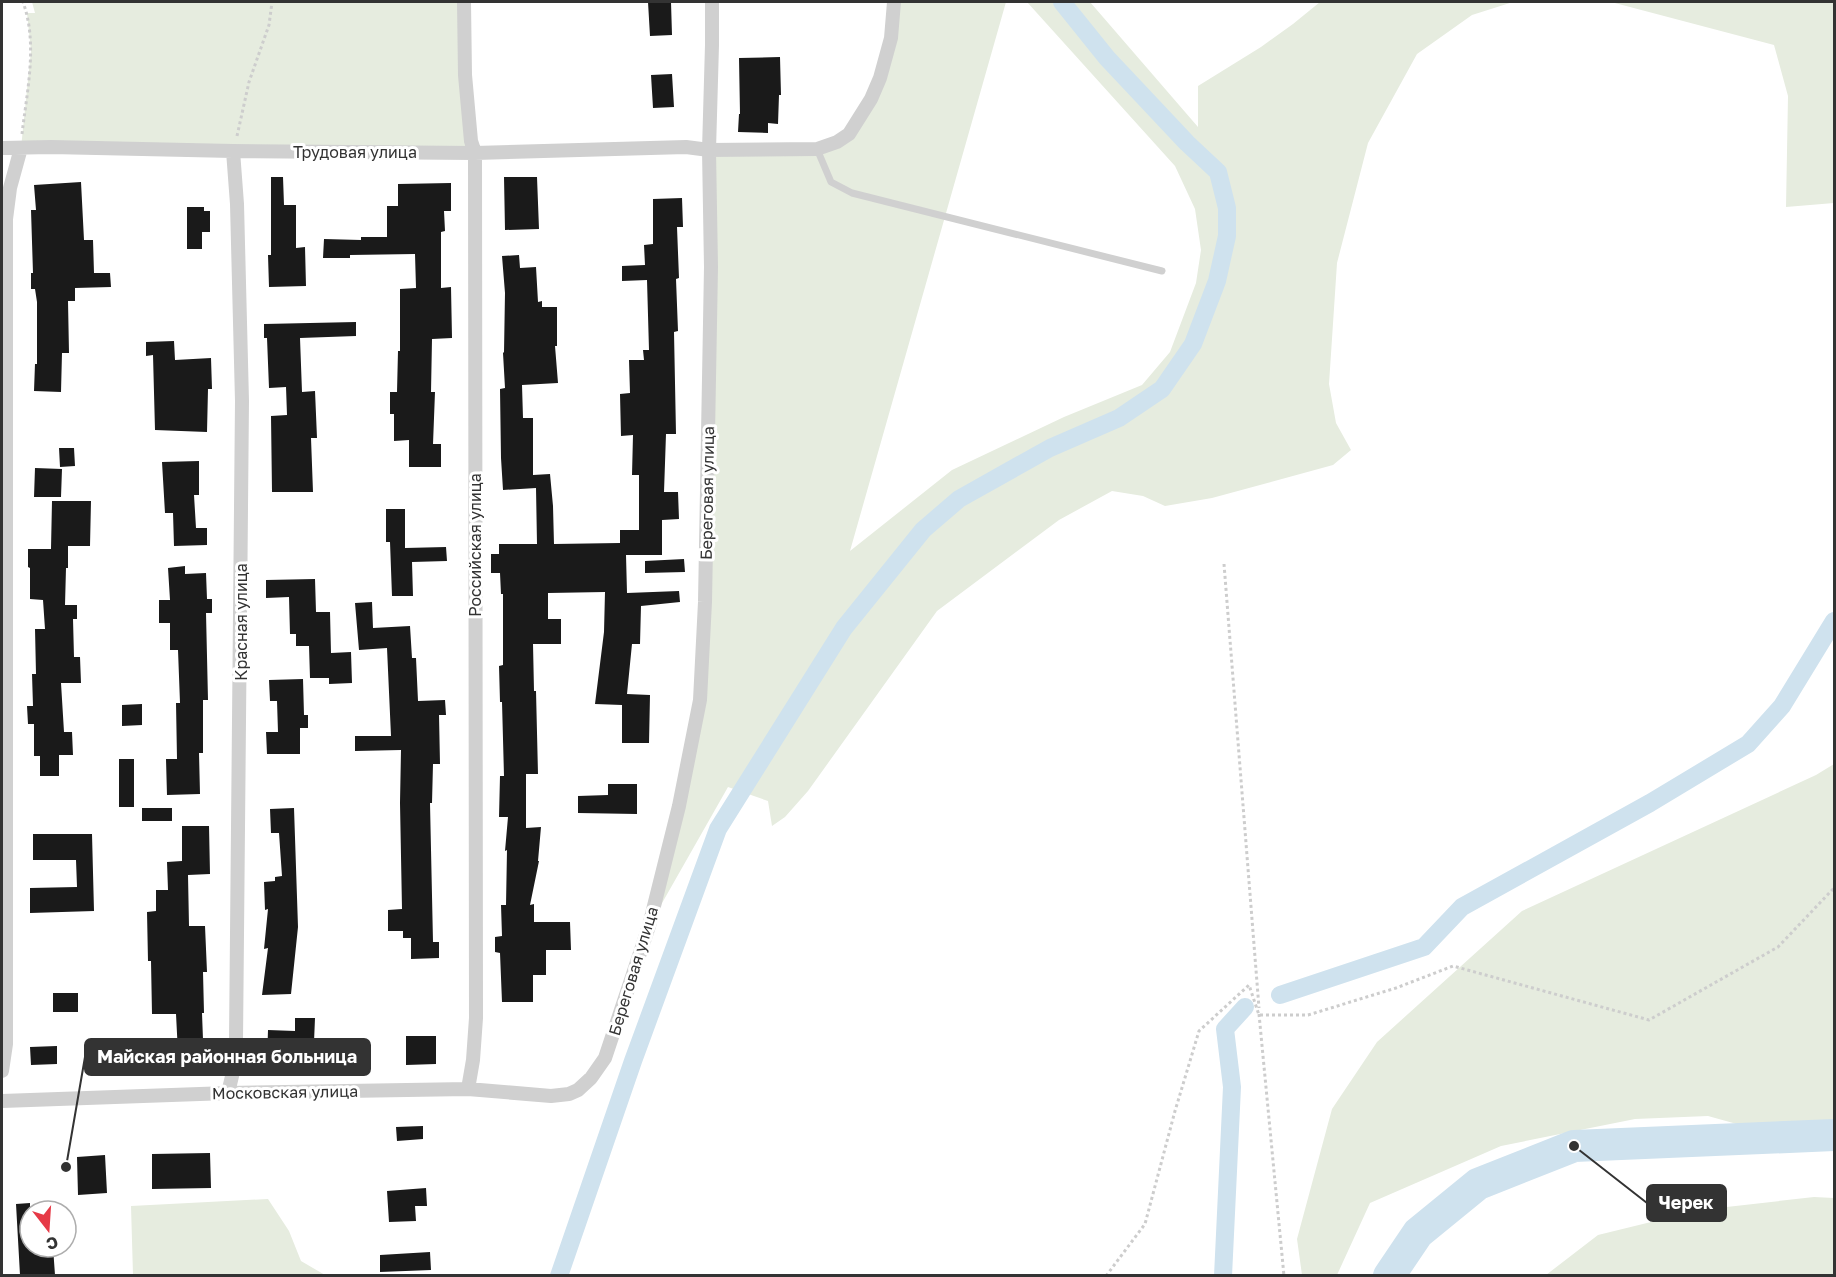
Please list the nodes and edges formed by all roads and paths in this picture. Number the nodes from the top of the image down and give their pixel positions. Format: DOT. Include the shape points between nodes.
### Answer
graph roads {
  1 [pos="23,2"];
  2 [pos="272,2"];
  3 [pos="464,2"];
  4 [pos="712,2"];
  5 [pos="894,2"];
  6 [pos="2,148"];
  7 [pos="21,148"];
  8 [pos="817,149"];
  9 [pos="709,150"];
  10 [pos="233,151"];
  11 [pos="475,153"];
  12 [pos="1162,271"];
  13 [pos="1224,564"];
  14 [pos="1834,888"];
  15 [pos="1259,1015"];
  16 [pos="2,1071"];
  17 [pos="468,1089"];
  18 [pos="228,1093"];
  19 [pos="569,1094"];
  20 [pos="2,1101"];
  21 [pos="1106,1275"];
  22 [pos="1284,1275"];
  1 -- 7 [label="path" via="31,51"];
  2 -- 10 [label="path"];
  3 -- 11 [label="street, Российская улица" via="465,75"];
  4 -- 9 [label="street, Береговая улица"];
  5 -- 8 [label="street" via="887,57 872,99 849,134"];
  6 -- 7 [label="street, Трудовая улица"];
  7 -- 10 [label="street, Трудовая улица"];
  7 -- 16 [label="street" via="6,219 6,1044"];
  8 -- 9 [label="street"];
  8 -- 12 [label="lane" via="831,182 852,193"];
  9 -- 11 [label="street, Трудовая улица" via="686,147"];
  9 -- 19 [label="street, Береговая улица" via="711,267 700,700 680,806 649,926 606,1058 591,1078"];
  10 -- 11 [label="street, Трудовая улица"];
  10 -- 18 [label="street, Красная улица" via="242,412 236,1041"];
  11 -- 17 [label="street, Российская улица" via="476,1018"];
  13 -- 15 [label="path"];
  14 -- 15 [label="path" via="1778,947 1649,1020 1453,966 1308,1015"];
  15 -- 21 [label="path" via="1249,985 1199,1031 1145,1224"];
  15 -- 22 [label="path"];
  17 -- 18 [label="street, Московская улица"];
  17 -- 19 [label="street, Московская улица"];
  18 -- 20 [label="street, Московская улица"];
}
